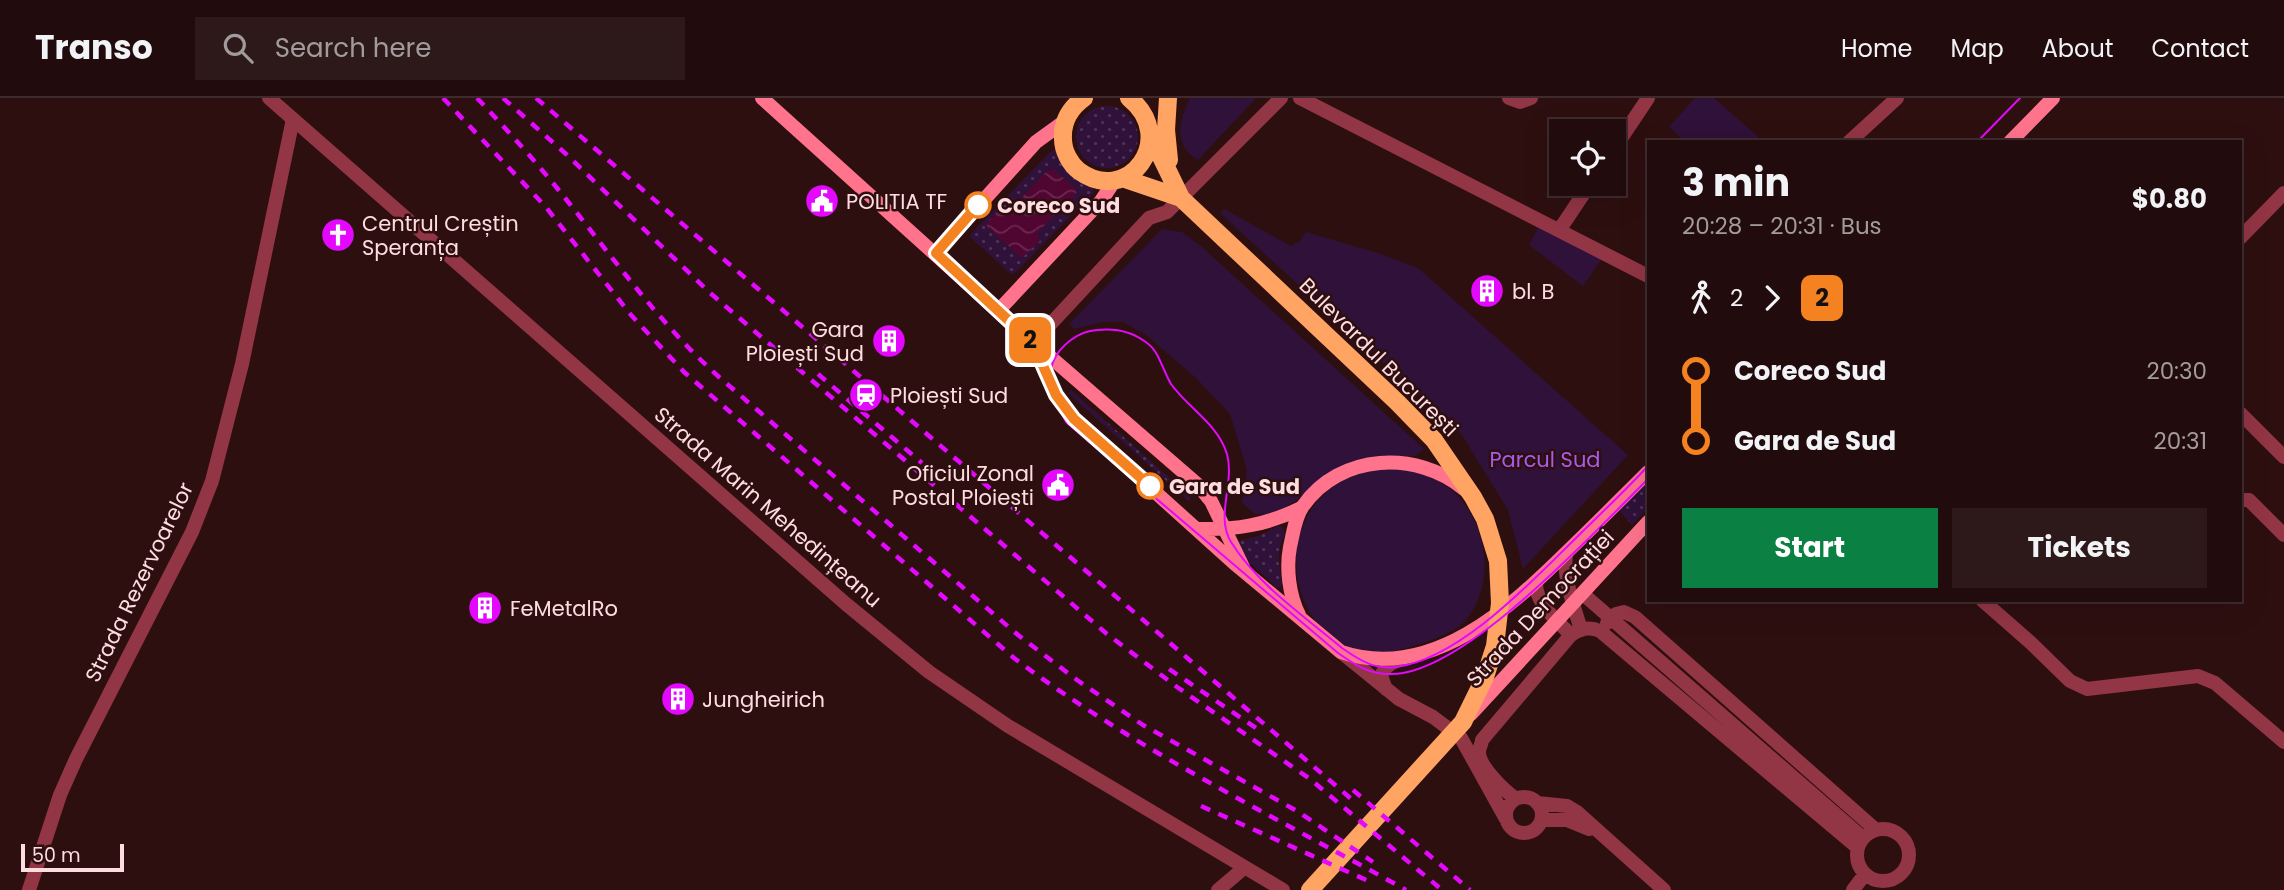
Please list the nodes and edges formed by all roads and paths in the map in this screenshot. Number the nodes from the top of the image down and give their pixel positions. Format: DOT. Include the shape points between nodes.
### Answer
graph roads {
  1 [pos="269,98"];
  2 [pos="762,98"];
  3 [pos="1129,98"];
  4 [pos="1166,98"];
  5 [pos="1281,98"];
  6 [pos="1300,98"];
  7 [pos="1509,98"];
  8 [pos="1531,98"];
  9 [pos="1648,98"];
  10 [pos="1897,98"];
  11 [pos="2053,98"];
  12 [pos="1078,100"];
  13 [pos="293,119"];
  14 [pos="1065,121"];
  15 [pos="1626,131"];
  16 [pos="1151,132"];
  17 [pos="1851,140"];
  18 [pos="2012,140"];
  19 [pos="1119,179"];
  20 [pos="2284,193"];
  21 [pos="1582,196"];
  22 [pos="1182,197"];
  23 [pos="1560,229"];
  24 [pos="2242,235"];
  25 [pos="936,253"];
  26 [pos="1647,275"];
  27 [pos="998,311"];
  28 [pos="1033,343"];
  29 [pos="2242,415"];
  30 [pos="2284,457"];
  31 [pos="1647,473"];
  32 [pos="1474,497"];
  33 [pos="2242,500"];
  34 [pos="1301,508"];
  35 [pos="1647,523"];
  36 [pos="1198,529"];
  37 [pos="1224,530"];
  38 [pos="2284,535"];
  39 [pos="1566,554"];
  40 [pos="1243,568"];
  41 [pos="1536,583"];
  42 [pos="1583,594"];
  43 [pos="1520,598"];
  44 [pos="1984,602"];
  45 [pos="1541,603"];
  46 [pos="1299,616"];
  47 [pos="1647,628"];
  48 [pos="1600,631"];
  49 [pos="1576,632"];
  50 [pos="1647,646"];
  51 [pos="1671,648"];
  52 [pos="1430,650"];
  53 [pos="1341,652"];
  54 [pos="1628,655"];
  55 [pos="1386,690"];
  56 [pos="1463,722"];
  57 [pos="1482,740"];
  58 [pos="1464,741"];
  59 [pos="2284,742"];
  60 [pos="1516,799"];
  61 [pos="1537,803"];
  62 [pos="1506,819"];
  63 [pos="1541,820"];
  64 [pos="1605,838"];
  65 [pos="1866,839"];
  66 [pos="1244,868"];
  67 [pos="1865,874"];
  68 [pos="29,890"];
  69 [pos="1218,890"];
  70 [pos="1283,890"];
  71 [pos="1310,890"];
  72 [pos="1664,890"];
  73 [pos="1853,890"];
  1 -- 13 [label="street, Strada Marin Mehedințeanu"];
  2 -- 25 [label="main road"];
  3 -- 16 [label="main road, Bulevardul București" via="1139,106"];
  4 -- 16 [label="main road"];
  4 -- 22 [label="main road" via="1166,130"];
  5 -- 22 [label="street"];
  6 -- 23 [label="street"];
  7 -- 8 [label="street" via="1520,102"];
  9 -- 15 [label="street"];
  10 -- 17 [label="street"];
  11 -- 18 [label="main road"];
  12 -- 14 [label="main road"];
  13 -- 66 [label="street, Strada Marin Mehedințeanu" via="929,672 1008,726"];
  13 -- 68 [label="street, Strada Rezervoarelor" via="242,364 212,481 192,532 76,759"];
  14 -- 19 [label="main road, Bulevardul București" via="1063,142 1075,168 1101,180"];
  14 -- 25 [label="main road" via="1036,142"];
  16 -- 19 [label="main road" via="1141,164"];
  16 -- 22 [label="main road, Bulevardul București"];
  19 -- 22 [label="main road, Bulevardul București"];
  19 -- 27 [label="main road"];
  20 -- 24 [label="street"];
  21 -- 23 [label="street"];
  22 -- 28 [label="street" via="1167,212 1149,218"];
  22 -- 32 [label="main road, Bulevardul București" via="1422,427"];
  23 -- 26 [label="street"];
  25 -- 27 [label="main road"];
  27 -- 28 [label="main road"];
  28 -- 36 [label="main road, Strada Democrației" via="1056,395 1074,419"];
  28 -- 37 [label="main road" via="1197,484"];
  29 -- 30 [label="street"];
  31 -- 39 [label="main road, Strada Democrației"];
  32 -- 34 [label="main road" via="1442,474 1418,465 1380,463 1355,468 1321,487"];
  32 -- 56 [label="main road, Bulevardul București" via="1498,561 1499,624 1490,663"];
  33 -- 38 [label="street" via="2249,500"];
  34 -- 37 [label="main road" via="1256,526"];
  34 -- 46 [label="main road" via="1288,569"];
  35 -- 42 [label="main road, Strada Democrației"];
  36 -- 37 [label="main road"];
  36 -- 40 [label="main road, Strada Democrației"];
  37 -- 40 [label="main road"];
  39 -- 41 [label="main road, Strada Democrației"];
  39 -- 49 [label="street" via="1564,568"];
  40 -- 46 [label="main road, Strada Democrației"];
  41 -- 43 [label="main road, Strada Democrației"];
  41 -- 45 [label="street"];
  42 -- 56 [label="main road, Strada Democrației"];
  42 -- 65 [label="street"];
  43 -- 45 [label="street"];
  43 -- 52 [label="main road, Strada Democrației" via="1457,640"];
  44 -- 59 [label="street" via="2078,685 2102,688 2198,676 2215,682"];
  45 -- 49 [label="street"];
  46 -- 53 [label="main road, Strada Democrației"];
  47 -- 48 [label="street" via="1624,612"];
  47 -- 50 [label="street"];
  47 -- 51 [label="street"];
  48 -- 49 [label="street"];
  48 -- 54 [label="street"];
  49 -- 57 [label="street"];
  50 -- 51 [label="street"];
  50 -- 54 [label="street"];
  51 -- 65 [label="street"];
  52 -- 53 [label="main road, Strada Democrației" via="1374,659"];
  52 -- 55 [label="street" via="1389,665 1381,676"];
  53 -- 55 [label="street"];
  54 -- 65 [label="street"];
  55 -- 58 [label="street"];
  56 -- 71 [label="main road, Bulevardul București"];
  57 -- 58 [label="street"];
  57 -- 60 [label="street" via="1478,750 1481,761"];
  58 -- 62 [label="street"];
  60 -- 61 [label="street" via="1527,797"];
  60 -- 62 [label="street" via="1507,808"];
  61 -- 63 [label="street"];
  61 -- 64 [label="street" via="1572,808"];
  62 -- 63 [label="street" via="1514,830 1524,833 1534,830"];
  63 -- 64 [label="street" via="1574,821"];
  64 -- 72 [label="street"];
  65 -- 67 [label="street" via="1857,859"];
  65 -- 67 [label="street" via="1889,830 1899,835 1908,849 1908,860 1891,880 1875,880"];
  66 -- 69 [label="street"];
  66 -- 70 [label="street, Strada Marin Mehedințeanu"];
  67 -- 73 [label="street"];
}
